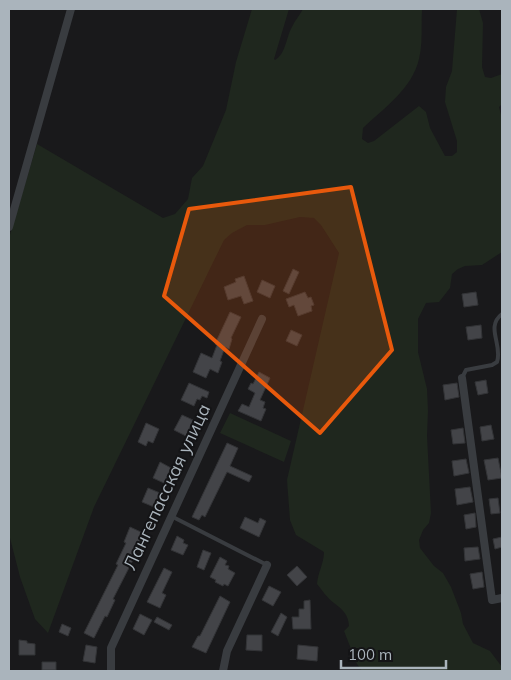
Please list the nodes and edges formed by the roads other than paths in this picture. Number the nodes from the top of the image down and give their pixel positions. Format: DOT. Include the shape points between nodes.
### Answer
graph roads {
  1 [pos="72,9"];
  2 [pos="9,227"];
  3 [pos="502,314"];
  4 [pos="262,319"];
  5 [pos="462,378"];
  6 [pos="170,516"];
  7 [pos="267,565"];
  8 [pos="502,598"];
  9 [pos="110,671"];
  10 [pos="223,671"];
  1 -- 2 [label="street"];
  3 -- 5 [label="lane" via="494,325 497,362 466,370"];
  4 -- 6 [label="street, Лангепасская улица"];
  5 -- 8 [label="street" via="492,600"];
  6 -- 7 [label="lane"];
  6 -- 9 [label="street, Лангепасская улица" via="111,648"];
  7 -- 10 [label="street" via="227,651"];
}
